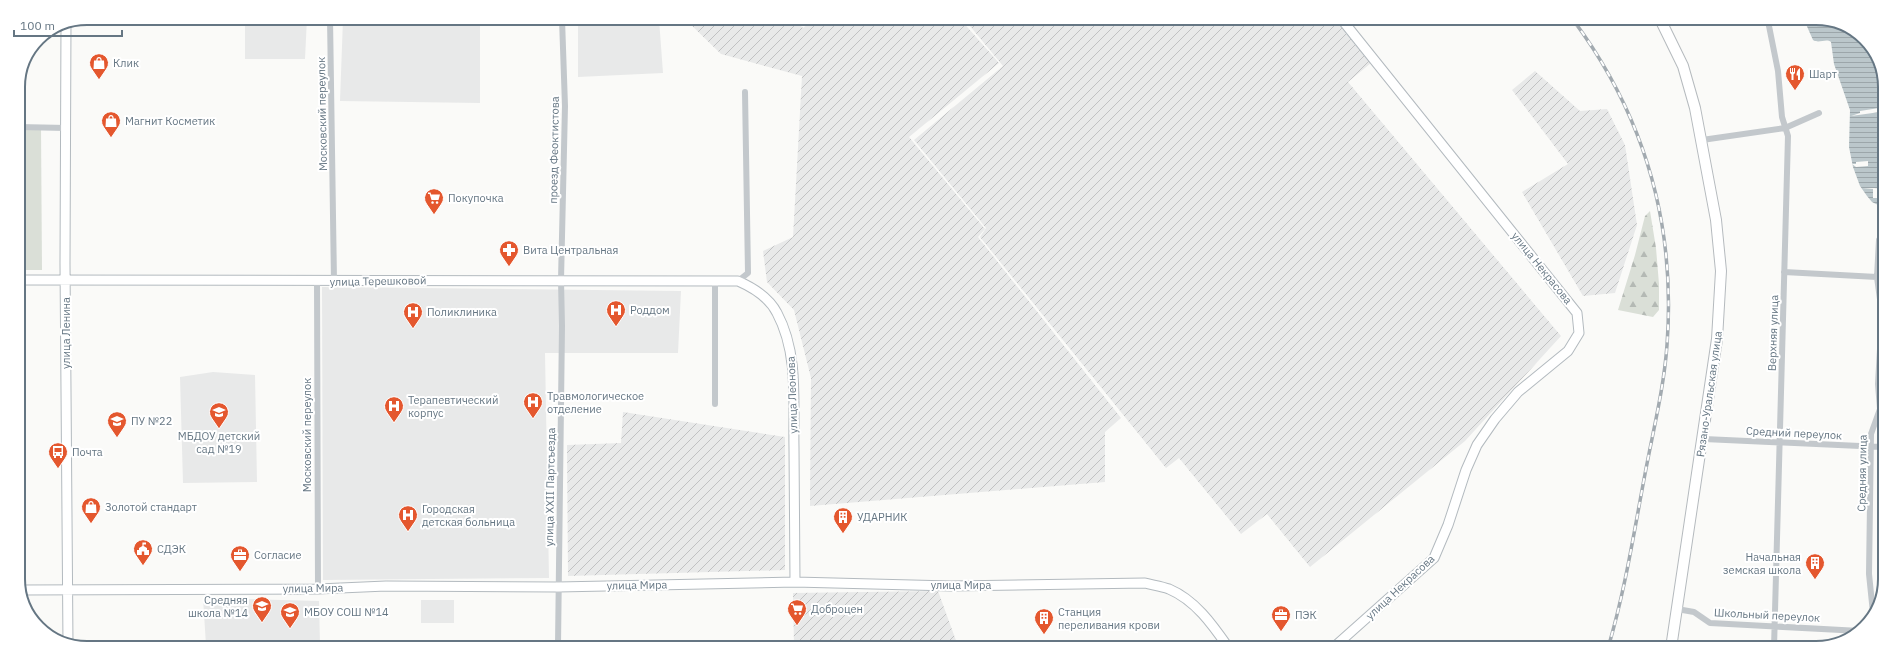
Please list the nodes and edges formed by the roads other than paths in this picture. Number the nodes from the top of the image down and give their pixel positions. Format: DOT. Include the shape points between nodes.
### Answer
graph roads {
  1 [pos="330,25"];
  2 [pos="562,25"];
  3 [pos="1346,25"];
  4 [pos="1663,25"];
  5 [pos="1769,25"];
  6 [pos="66,29"];
  7 [pos="745,92"];
  8 [pos="1819,113"];
  9 [pos="25,127"];
  10 [pos="67,128"];
  11 [pos="1786,128"];
  12 [pos="1702,140"];
  13 [pos="1878,258"];
  14 [pos="1784,272"];
  15 [pos="1877,277"];
  16 [pos="25,280"];
  17 [pos="66,280"];
  18 [pos="561,280"];
  19 [pos="317,281"];
  20 [pos="334,281"];
  21 [pos="715,281"];
  22 [pos="738,281"];
  23 [pos="1878,284"];
  24 [pos="715,404"];
  25 [pos="1878,415"];
  26 [pos="1704,439"];
  27 [pos="1780,442"];
  28 [pos="1872,447"];
  29 [pos="1878,447"];
  30 [pos="795,582"];
  31 [pos="558,587"];
  32 [pos="68,589"];
  33 [pos="318,589"];
  34 [pos="26,590"];
  35 [pos="1872,606"];
  36 [pos="1677,609"];
  37 [pos="1775,625"];
  38 [pos="1851,630"];
  39 [pos="68,638"];
  40 [pos="558,641"];
  41 [pos="1224,641"];
  42 [pos="1341,641"];
  43 [pos="1672,641"];
  44 [pos="1774,641"];
  1 -- 20 [label="street, Московский переулок"];
  2 -- 18 [label="street, проезд Феоктистова" via="565,106"];
  3 -- 42 [label="street, улица Некрасова" via="1577,312 1579,333 1568,351 1518,392 1477,445 1434,558"];
  4 -- 12 [label="main road, Рязано-Уральская улица" via="1683,66"];
  5 -- 11 [label="street, Верхняя улица" via="1778,71 1782,117"];
  6 -- 10 [label="street, улица Ленина"];
  7 -- 22 [label="street" via="748,273"];
  8 -- 11 [label="street"];
  9 -- 10 [label="street"];
  10 -- 17 [label="street, улица Ленина"];
  11 -- 12 [label="street"];
  11 -- 14 [label="street, Верхняя улица" via="1788,136"];
  12 -- 26 [label="main road, Рязано-Уральская улица" via="1716,220 1721,271 1718,339"];
  13 -- 15 [label="street, Средняя улица"];
  14 -- 15 [label="street"];
  14 -- 27 [label="street, Верхняя улица"];
  15 -- 23 [label="street, Средняя улица"];
  16 -- 17 [label="street, улица Терешковой"];
  17 -- 19 [label="street, улица Терешковой"];
  17 -- 32 [label="street, улица Ленина"];
  18 -- 20 [label="street, улица Терешковой"];
  18 -- 21 [label="street, улица Терешковой"];
  18 -- 31 [label="street, улица XXII Партсъезда"];
  19 -- 20 [label="street, улица Терешковой"];
  19 -- 33 [label="street, Московский переулок"];
  21 -- 22 [label="street, улица Терешковой"];
  21 -- 24 [label="street"];
  22 -- 30 [label="street, улица Леонова" via="755,288 777,312 790,348 793,383"];
  25 -- 28 [label="street, Средняя улица" via="1871,434"];
  26 -- 27 [label="street, Средний переулок"];
  26 -- 36 [label="main road, Рязано-Уральская улица"];
  27 -- 28 [label="street, Средний переулок"];
  27 -- 37 [label="street, Верхняя улица"];
  28 -- 29 [label="street, Средний переулок"];
  28 -- 35 [label="street, Средняя улица" via="1869,574"];
  30 -- 31 [label="street, улица Мира"];
  30 -- 41 [label="street, улица Мира" via="952,586 1145,583 1168,588 1191,602"];
  31 -- 33 [label="street, улица Мира" via="386,586"];
  31 -- 40 [label="street, улица XXII Партсъезда"];
  32 -- 33 [label="street, улица Мира"];
  32 -- 34 [label="street, улица Мира"];
  32 -- 39 [label="street, улица Ленина"];
  36 -- 37 [label="street, Школьный переулок" via="1694,612 1710,623"];
  36 -- 43 [label="main road, Рязано-Уральская улица"];
  37 -- 38 [label="street, Школьный переулок"];
  37 -- 44 [label="street, Верхняя улица"];
}
